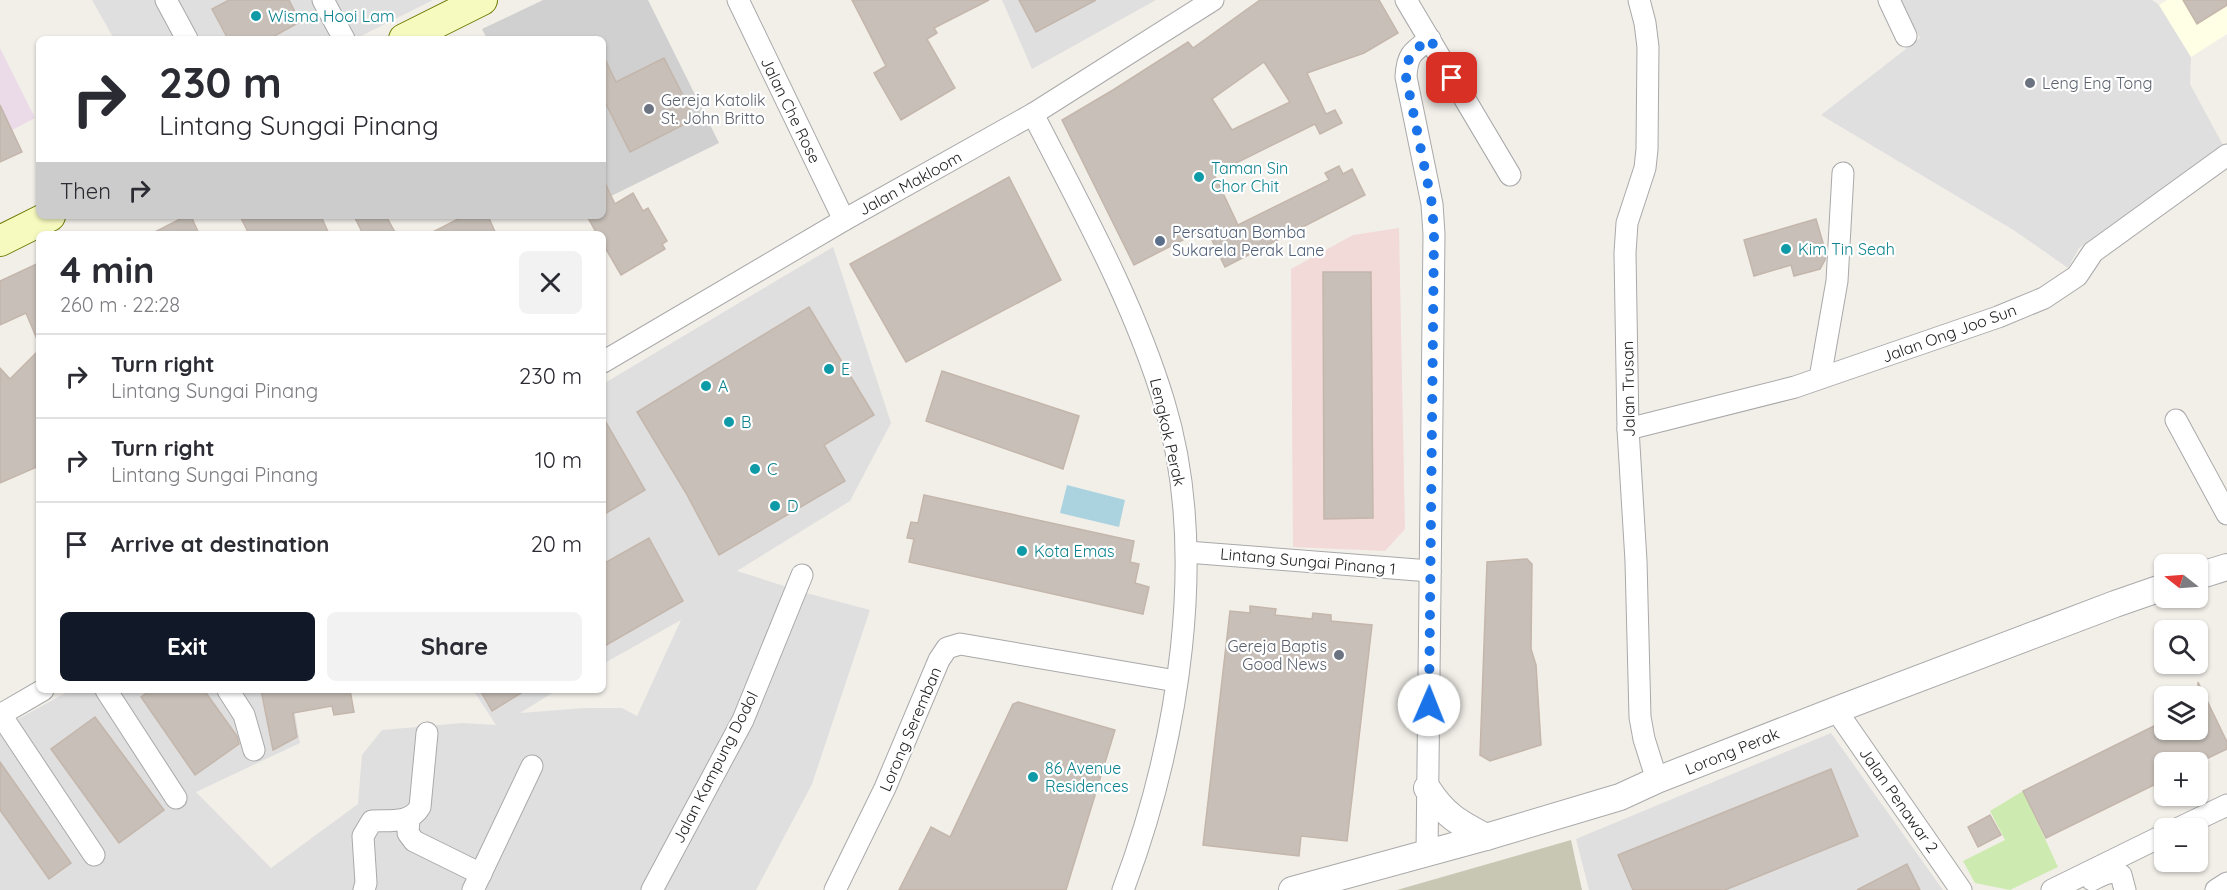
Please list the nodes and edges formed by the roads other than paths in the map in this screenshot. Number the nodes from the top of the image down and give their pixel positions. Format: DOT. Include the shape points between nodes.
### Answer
graph roads {
  1 [pos="166,0"];
  2 [pos="323,0"];
  3 [pos="482,0"];
  4 [pos="738,0"];
  5 [pos="1214,0"];
  6 [pos="1406,0"];
  7 [pos="1640,0"];
  8 [pos="1890,0"];
  9 [pos="186,36"];
  10 [pos="342,36"];
  11 [pos="410,36"];
  12 [pos="1906,36"];
  13 [pos="1430,39"];
  14 [pos="1033,114"];
  15 [pos="2227,155"];
  16 [pos="1843,173"];
  17 [pos="1510,175"];
  18 [pos="44,219"];
  19 [pos="844,220"];
  20 [pos="0,241"];
  21 [pos="606,360"];
  22 [pos="1820,378"];
  23 [pos="2176,420"];
  24 [pos="1628,429"];
  25 [pos="2227,514"];
  26 [pos="1187,552"];
  27 [pos="2227,567"];
  28 [pos="1430,571"];
  29 [pos="2208,573"];
  30 [pos="802,574"];
  31 [pos="2154,590"];
  32 [pos="1176,681"];
  33 [pos="38,693"];
  34 [pos="108,693"];
  35 [pos="230,693"];
  36 [pos="1836,710"];
  37 [pos="0,715"];
  38 [pos="427,733"];
  39 [pos="254,750"];
  40 [pos="532,766"];
  41 [pos="1657,780"];
  42 [pos="1427,788"];
  43 [pos="176,798"];
  44 [pos="2227,805"];
  45 [pos="2200,818"];
  46 [pos="409,819"];
  47 [pos="1486,837"];
  48 [pos="2154,840"];
  49 [pos="1427,854"];
  50 [pos="94,855"];
  51 [pos="477,882"];
  52 [pos="2227,883"];
  53 [pos="1126,886"];
  54 [pos="364,890"];
  55 [pos="652,890"];
  56 [pos="835,890"];
  57 [pos="1292,890"];
  58 [pos="1961,890"];
  59 [pos="2052,890"];
  60 [pos="2071,890"];
  61 [pos="2125,890"];
  62 [pos="2216,890"];
  1 -- 9 [label="street"];
  2 -- 10 [label="street"];
  3 -- 11 [label="main road"];
  4 -- 19 [label="street, Jalan Che Rose"];
  5 -- 14 [label="street, Jalan Makloom"];
  6 -- 13 [label="street"];
  7 -- 24 [label="street, Jalan Trusan" via="1648,47 1647,149 1627,223"];
  8 -- 12 [label="street"];
  13 -- 17 [label="street"];
  13 -- 28 [label="street" via="1407,60 1406,77 1432,204 1434,234"];
  14 -- 19 [label="street, Jalan Makloom"];
  14 -- 26 [label="street, Lengkok Perak" via="1110,262 1142,336 1165,404 1179,467"];
  15 -- 22 [label="street, Jalan Ong Joo Sun" via="2092,252 2078,276 2044,298"];
  16 -- 22 [label="street" via="1837,281"];
  18 -- 20 [label="main road"];
  19 -- 21 [label="street, Jalan Makloom"];
  22 -- 24 [label="street, Jalan Ong Joo Sun"];
  23 -- 25 [label="street"];
  24 -- 41 [label="street, Jalan Trusan" via="1641,717"];
  26 -- 28 [label="street, Lintang Sungai Pinang 1"];
  26 -- 32 [label="street, Lengkok Perak"];
  27 -- 29 [label="street"];
  28 -- 42 [label="street"];
  30 -- 55 [label="street, Jalan Kampung Dodol" via="743,720"];
  31 -- 36 [label="street, Lorong Perak"];
  32 -- 53 [label="street, Lengkok Perak" via="1163,756"];
  32 -- 56 [label="street, Lorong Seremban" via="960,644 947,648"];
  33 -- 37 [label="street"];
  34 -- 43 [label="street"];
  35 -- 39 [label="street" via="244,715"];
  36 -- 41 [label="street, Lorong Perak"];
  36 -- 58 [label="street, Jalan Penawar 2"];
  37 -- 50 [label="street"];
  38 -- 46 [label="street" via="420,807"];
  40 -- 51 [label="street"];
  41 -- 47 [label="street, Lorong Perak" via="1620,797"];
  42 -- 47 [label="street" via="1438,806"];
  42 -- 49 [label="street"];
  44 -- 45 [label="street"];
  46 -- 51 [label="street" via="408,833 414,841"];
  46 -- 54 [label="street" via="372,821 367,828 363,836"];
  47 -- 49 [label="street, Lorong Perak"];
  48 -- 59 [label="street"];
  49 -- 57 [label="street, Lorong Perak"];
  52 -- 62 [label="street"];
  60 -- 61 [label="street" via="2115,872 2121,875"];
}
